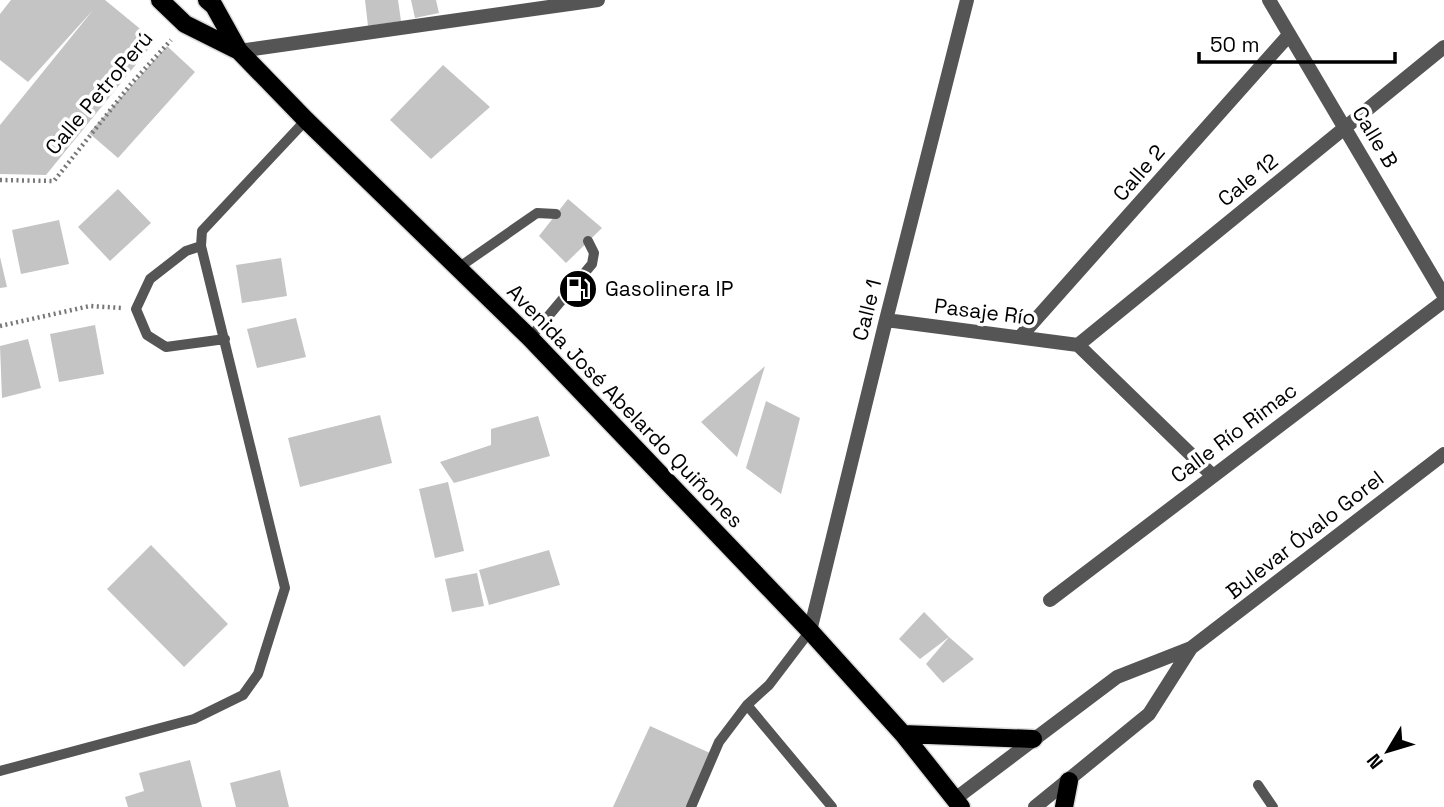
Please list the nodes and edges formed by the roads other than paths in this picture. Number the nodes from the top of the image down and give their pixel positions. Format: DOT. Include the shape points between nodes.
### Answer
graph roads {
  1 [pos="160,0"];
  2 [pos="208,0"];
  3 [pos="598,0"];
  4 [pos="967,0"];
  5 [pos="1269,0"];
  6 [pos="1289,35"];
  7 [pos="1444,47"];
  8 [pos="239,51"];
  9 [pos="306,120"];
  10 [pos="1345,127"];
  11 [pos="556,214"];
  12 [pos="588,241"];
  13 [pos="201,246"];
  14 [pos="458,268"];
  15 [pos="1444,299"];
  16 [pos="886,320"];
  17 [pos="1020,337"];
  18 [pos="530,338"];
  19 [pos="225,339"];
  20 [pos="1078,345"];
  21 [pos="1444,454"];
  22 [pos="1212,475"];
  23 [pos="1050,600"];
  24 [pos="810,631"];
  25 [pos="1191,649"];
  26 [pos="747,705"];
  27 [pos="902,734"];
  28 [pos="1033,739"];
  29 [pos="0,771"];
  30 [pos="1069,781"];
  31 [pos="1258,785"];
  32 [pos="958,803"];
  33 [pos="691,807"];
  34 [pos="832,807"];
  35 [pos="1035,807"];
  36 [pos="1064,807"];
  37 [pos="1273,807"];
  1 -- 8 [label="main road, Avenida José Abelardo Quiñones" via="185,24"];
  2 -- 8 [label="main road, Avenida José Abelardo Quiñones"];
  3 -- 8 [label="street"];
  4 -- 16 [label="street, Calle 1"];
  5 -- 6 [label="street, Calle B"];
  6 -- 10 [label="street, Calle B"];
  6 -- 17 [label="street, Calle 2"];
  7 -- 10 [label="street, Cale 12"];
  8 -- 9 [label="main road, Avenida José Abelardo Quiñones"];
  9 -- 13 [label="lane" via="202,232"];
  9 -- 14 [label="main road, Avenida José Abelardo Quiñones"];
  10 -- 15 [label="street, Calle B"];
  10 -- 20 [label="street, Cale 12"];
  11 -- 14 [label="lane" via="537,213"];
  12 -- 18 [label="lane" via="594,253 592,264"];
  13 -- 19 [label="lane"];
  13 -- 19 [label="lane" via="186,251 150,279 136,309 148,335 166,347"];
  14 -- 18 [label="main road, Avenida José Abelardo Quiñones"];
  15 -- 22 [label="street, Calle Río Rimac"];
  16 -- 17 [label="street, Pasaje Río"];
  16 -- 24 [label="street, Calle 1"];
  17 -- 20 [label="street, Pasaje Río"];
  18 -- 24 [label="main road, Avenida José Abelardo Quiñones"];
  19 -- 29 [label="lane" via="285,588 258,674 243,695 194,719"];
  20 -- 22 [label="street"];
  21 -- 25 [label="street, Bulevar Óvalo Gorel"];
  22 -- 23 [label="street, Calle Río Rimac"];
  24 -- 26 [label="lane" via="769,685"];
  24 -- 27 [label="main road, Avenida José Abelardo Quiñones"];
  25 -- 28 [label="street, Bulevar Óvalo Gorel" via="1117,677"];
  25 -- 30 [label="street, Bulevar Óvalo Gorel" via="1149,714"];
  26 -- 33 [label="lane" via="719,742"];
  26 -- 34 [label="lane"];
  27 -- 28 [label="main road"];
  27 -- 32 [label="main road, Avenida José Abelardo Quiñones"];
  28 -- 32 [label="street, Bulevar Óvalo Gorel"];
  30 -- 35 [label="street, Bulevar Óvalo Gorel"];
  30 -- 36 [label="main road"];
  31 -- 37 [label="lane"];
}
